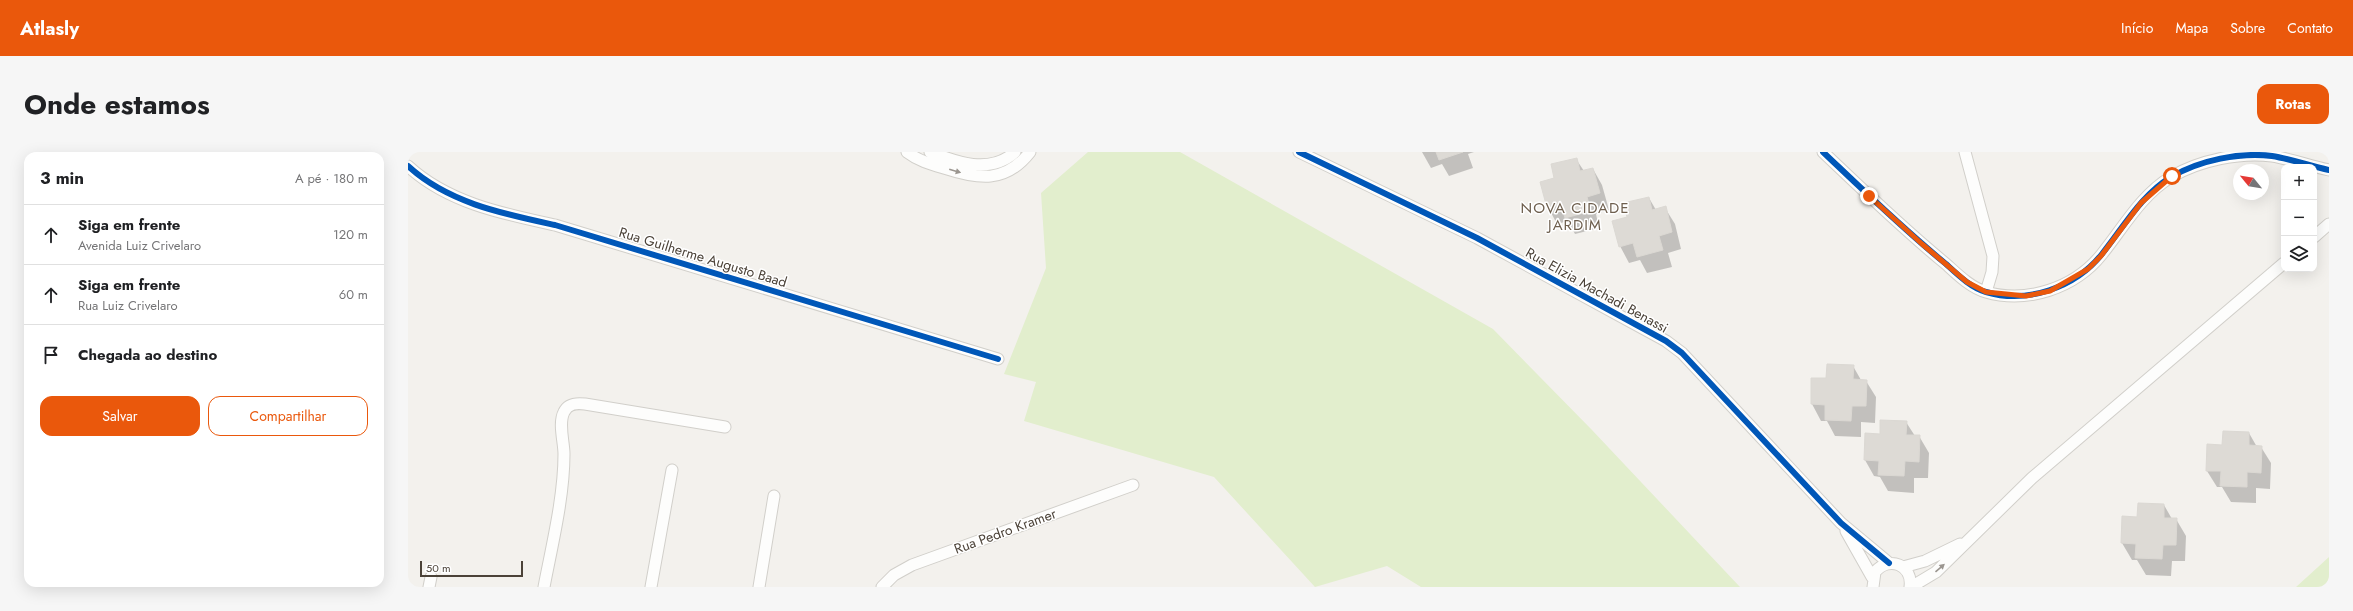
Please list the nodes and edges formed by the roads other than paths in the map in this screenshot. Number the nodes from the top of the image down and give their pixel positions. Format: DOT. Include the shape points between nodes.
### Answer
graph roads {
  1 [pos="907,152"];
  2 [pos="930,152"];
  3 [pos="1030,152"];
  4 [pos="1299,152"];
  5 [pos="1823,152"];
  6 [pos="1965,152"];
  7 [pos="918,156"];
  8 [pos="1014,158"];
  9 [pos="408,166"];
  10 [pos="2329,170"];
  11 [pos="2329,224"];
  12 [pos="2315,236"];
  13 [pos="2281,265"];
  14 [pos="1986,292"];
  15 [pos="998,359"];
  16 [pos="725,427"];
  17 [pos="672,470"];
  18 [pos="1133,485"];
  19 [pos="774,496"];
  20 [pos="1841,523"];
  21 [pos="1964,542"];
  22 [pos="1889,563"];
  23 [pos="1903,567"];
  24 [pos="1873,582"];
  25 [pos="544,587"];
  26 [pos="652,587"];
  27 [pos="758,587"];
  28 [pos="882,587"];
  29 [pos="1911,587"];
  1 -- 7 [label="street"];
  2 -- 8 [label="street" via="972,165"];
  3 -- 8 [label="street"];
  4 -- 20 [label="street, Rua Elizia Machadi Benassi" via="1477,238 1666,341 1687,358"];
  5 -- 14 [label="street" via="1922,244 1967,282"];
  6 -- 14 [label="street" via="1993,256 1992,272"];
  7 -- 8 [label="street, one-way" via="973,176 988,178 1001,175"];
  9 -- 15 [label="street, Rua Guilherme Augusto Baad" via="436,187 496,212 555,225"];
  10 -- 14 [label="street" via="2256,154 2200,164 2172,176 2156,188 2141,203 2101,256 2072,280 2050,291 2026,296"];
  11 -- 12 [label="street"];
  13 -- 21 [label="street" via="2032,478"];
  16 -- 25 [label="street" via="577,403 567,407 563,416 564,455 556,525"];
  17 -- 26 [label="street"];
  18 -- 28 [label="street, Rua Pedro Kramer" via="912,565 894,575"];
  19 -- 27 [label="street"];
  20 -- 22 [label="street, Rua Elizia Machadi Benassi"];
  20 -- 24 [label="street, Rua Elizia Machadi Benassi"];
  21 -- 23 [label="street" via="1925,561"];
  29 -- 21 [label="street, one-way" via="1936,572"];
  22 -- 23 [label="street"];
  22 -- 24 [label="street" via="1878,567"];
  23 -- 29 [label="street" via="1910,576"];
}
